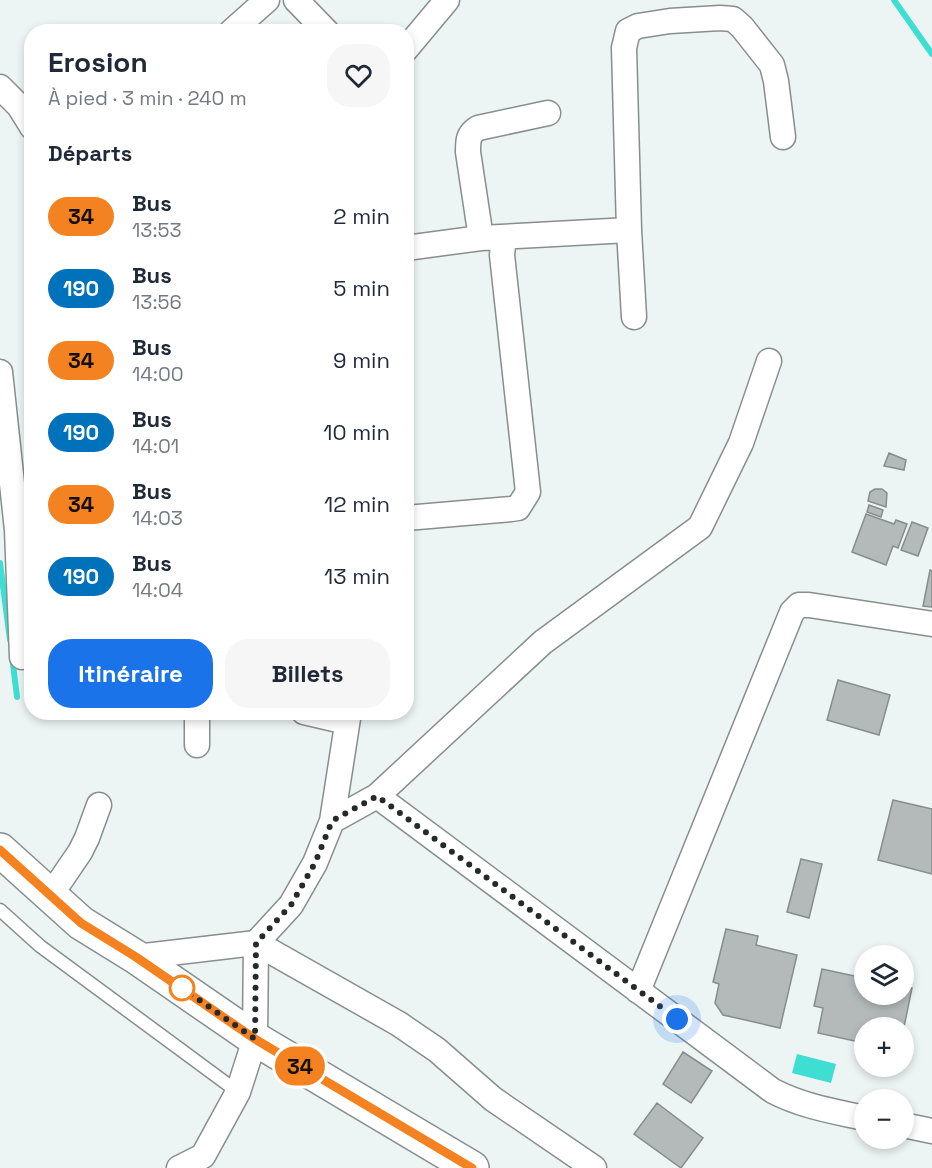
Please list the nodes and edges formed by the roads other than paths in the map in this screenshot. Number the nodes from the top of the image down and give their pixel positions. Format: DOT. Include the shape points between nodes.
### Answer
graph roads {
  1 [pos="267,0"];
  2 [pos="296,0"];
  3 [pos="447,0"];
  4 [pos="240,24"];
  5 [pos="319,24"];
  6 [pos="414,39"];
  7 [pos="0,87"];
  8 [pos="24,114"];
  9 [pos="548,114"];
  10 [pos="783,137"];
  11 [pos="629,230"];
  12 [pos="492,238"];
  13 [pos="414,247"];
  14 [pos="634,317"];
  15 [pos="769,361"];
  16 [pos="0,372"];
  17 [pos="414,518"];
  18 [pos="932,624"];
  19 [pos="22,657"];
  20 [pos="196,720"];
  21 [pos="348,720"];
  22 [pos="197,745"];
  23 [pos="377,796"];
  24 [pos="99,805"];
  25 [pos="332,821"];
  26 [pos="0,850"];
  27 [pos="50,896"];
  28 [pos="0,910"];
  29 [pos="256,943"];
  30 [pos="136,957"];
  31 [pos="638,991"];
  32 [pos="255,1039"];
  33 [pos="238,1092"];
  34 [pos="854,1116"];
  35 [pos="914,1127"];
  36 [pos="932,1131"];
  37 [pos="208,1162"];
  38 [pos="179,1168"];
  39 [pos="472,1168"];
  40 [pos="594,1168"];
  1 -- 4 [label="street"];
  2 -- 5 [label="street"];
  3 -- 6 [label="street"];
  7 -- 8 [label="street"];
  9 -- 12 [label="street" via="471,132 468,152"];
  10 -- 11 [label="street" via="772,64 733,19 670,21 628,31 624,48"];
  11 -- 12 [label="street"];
  11 -- 14 [label="street"];
  12 -- 13 [label="street"];
  12 -- 17 [label="street" via="502,255 528,492 518,508"];
  15 -- 23 [label="street" via="741,444 700,527 543,642"];
  16 -- 19 [label="street" via="17,530"];
  18 -- 31 [label="street" via="809,605 799,605 792,612"];
  20 -- 22 [label="street"];
  21 -- 25 [label="street"];
  23 -- 25 [label="street"];
  23 -- 31 [label="street"];
  24 -- 27 [label="street" via="84,845"];
  25 -- 29 [label="street" via="315,863 291,905"];
  26 -- 27 [label="main road"];
  27 -- 30 [label="main road" via="81,923"];
  28 -- 33 [label="lane" via="40,946"];
  29 -- 30 [label="street"];
  29 -- 32 [label="street"];
  29 -- 40 [label="street" via="399,1024 437,1050 493,1099"];
  30 -- 32 [label="main road"];
  31 -- 34 [label="street" via="773,1091 816,1108"];
  32 -- 33 [label="street"];
  32 -- 39 [label="main road"];
  33 -- 37 [label="street"];
  35 -- 36 [label="street"];
  37 -- 38 [label="street"];
}
